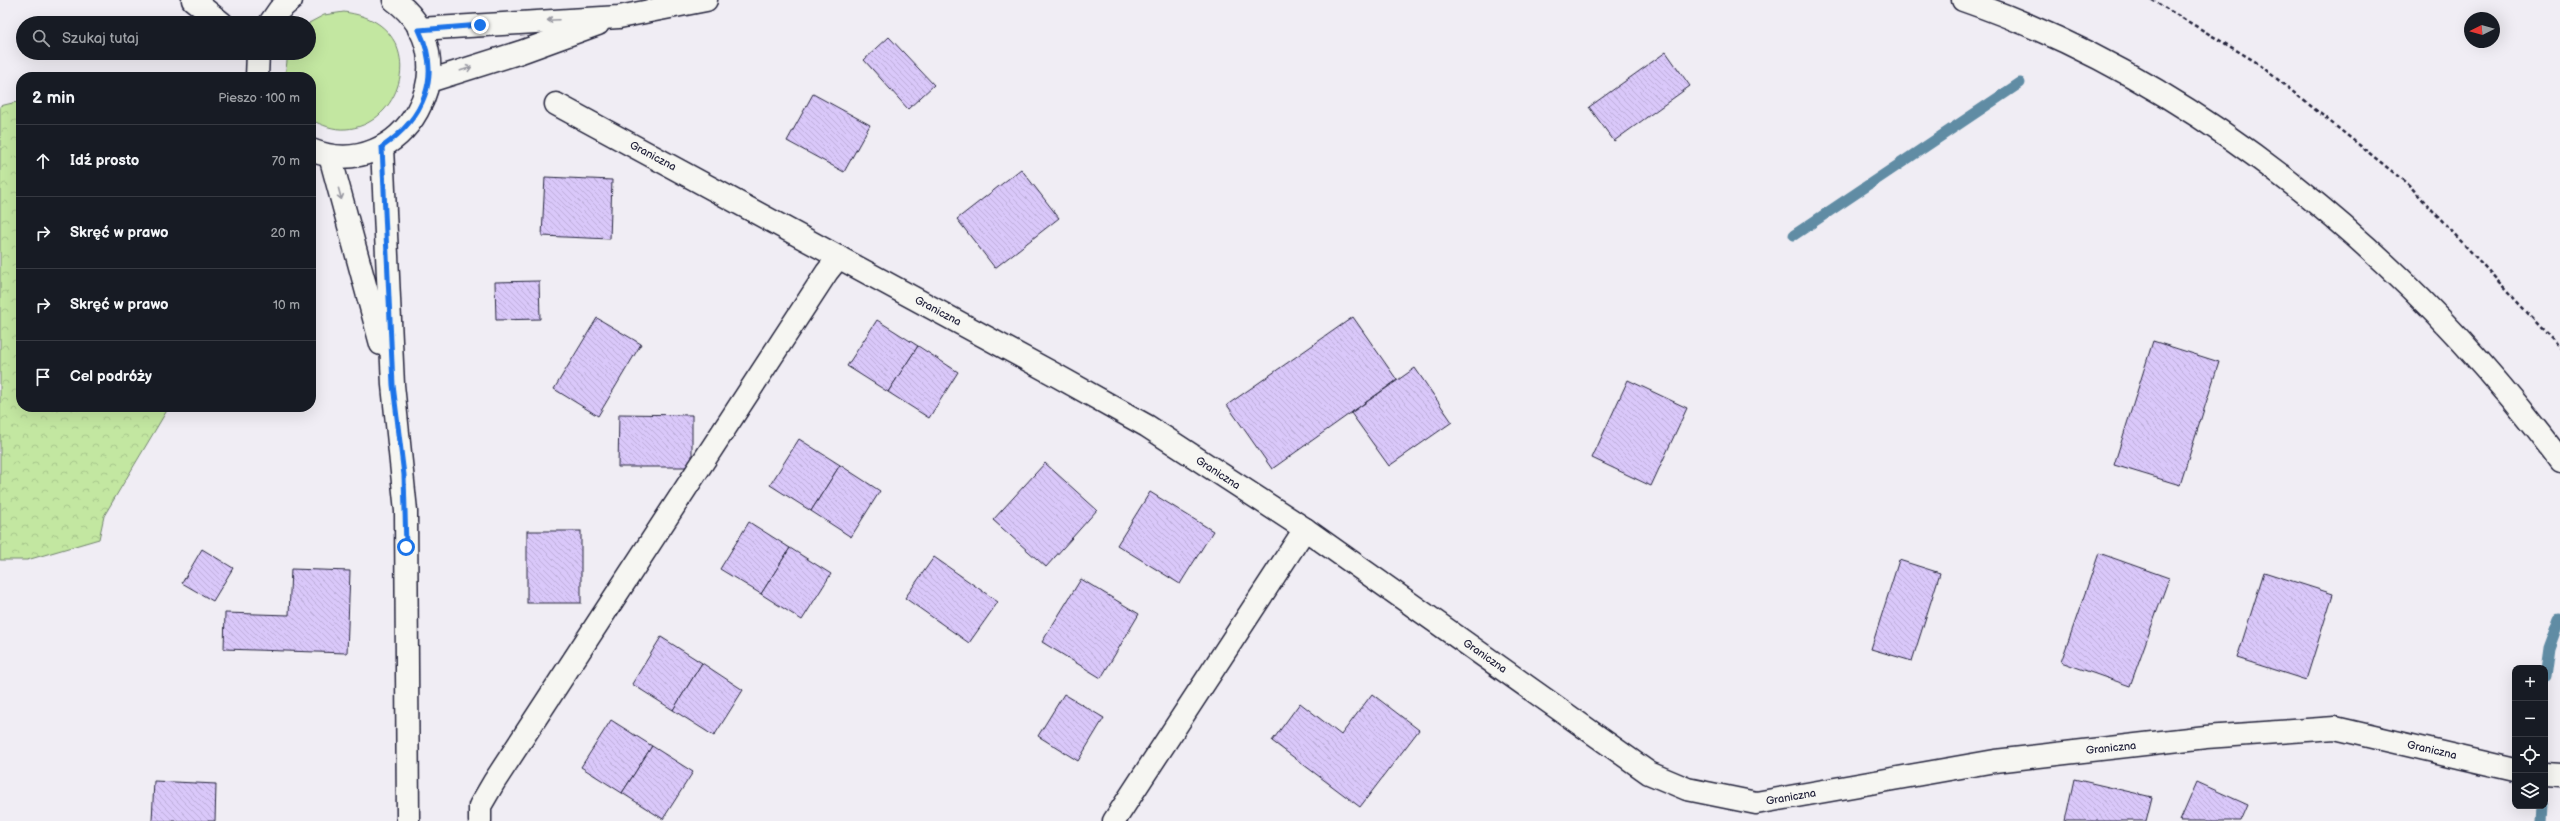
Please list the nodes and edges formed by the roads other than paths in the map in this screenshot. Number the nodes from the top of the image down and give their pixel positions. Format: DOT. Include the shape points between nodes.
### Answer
graph roads {
  1 [pos="193,0"];
  2 [pos="394,0"];
  3 [pos="706,0"];
  4 [pos="1963,0"];
  5 [pos="213,16"];
  6 [pos="619,17"];
  7 [pos="419,30"];
  8 [pos="258,60"];
  9 [pos="257,72"];
  10 [pos="429,81"];
  11 [pos="556,104"];
  12 [pos="382,147"];
  13 [pos="321,153"];
  14 [pos="839,257"];
  15 [pos="393,385"];
  16 [pos="2560,460"];
  17 [pos="1305,528"];
  18 [pos="2512,769"];
  19 [pos="2548,774"];
  20 [pos="2560,774"];
  21 [pos="408,821"];
  22 [pos="480,821"];
  23 [pos="1114,821"];
  1 -- 5 [label="main road"];
  2 -- 7 [label="main road" via="408,12"];
  3 -- 6 [label="main road"];
  4 -- 16 [label="main road" via="2018,19 2132,76 2261,159 2379,256 2468,347"];
  6 -- 7 [label="main road, one-way"];
  10 -- 6 [label="main road, one-way"];
  7 -- 10 [label="main road" via="429,60"];
  8 -- 9 [label="main road"];
  10 -- 12 [label="main road" via="424,101 414,120 400,135"];
  11 -- 14 [label="main road, Graniczna"];
  12 -- 13 [label="main road" via="364,153"];
  12 -- 15 [label="main road"];
  13 -- 15 [label="main road, one-way"];
  14 -- 17 [label="main road, Graniczna" via="1147,426"];
  14 -- 22 [label="main road" via="494,782 480,806"];
  15 -- 21 [label="main road" via="406,511"];
  17 -- 18 [label="main road, Graniczna" via="1649,772 1687,789 1756,803 1995,761 2206,737 2335,728"];
  17 -- 23 [label="main road"];
  19 -- 20 [label="main road"];
}
